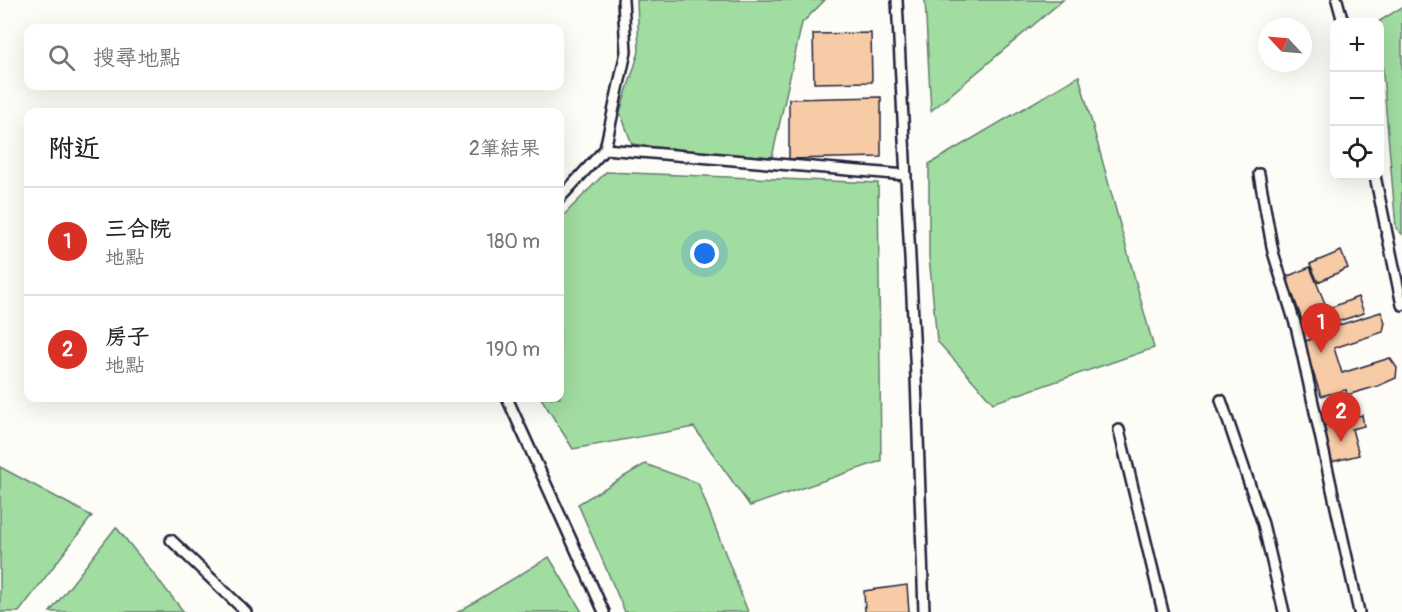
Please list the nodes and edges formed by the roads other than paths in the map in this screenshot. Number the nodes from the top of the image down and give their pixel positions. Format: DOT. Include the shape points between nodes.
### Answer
graph roads {
  1 [pos="623,0"];
  2 [pos="897,0"];
  3 [pos="1337,0"];
  4 [pos="1341,18"];
  5 [pos="605,149"];
  6 [pos="1259,174"];
  7 [pos="906,175"];
  8 [pos="1376,180"];
  9 [pos="564,194"];
  10 [pos="1402,305"];
  11 [pos="1221,400"];
  12 [pos="509,402"];
  13 [pos="1119,430"];
  14 [pos="171,540"];
  15 [pos="246,612"];
  16 [pos="604,612"];
  17 [pos="924,612"];
  18 [pos="1163,612"];
  19 [pos="1284,612"];
  20 [pos="1359,612"];
  1 -- 5 [label="lane" via="626,52"];
  2 -- 7 [label="lane"];
  3 -- 4 [label="lane"];
  5 -- 7 [label="lane"];
  5 -- 9 [label="lane"];
  6 -- 20 [label="lane" via="1273,252 1297,330"];
  7 -- 17 [label="lane"];
  8 -- 10 [label="lane"];
  11 -- 19 [label="lane" via="1263,524"];
  12 -- 16 [label="lane"];
  13 -- 18 [label="lane"];
  14 -- 15 [label="lane"];
}
